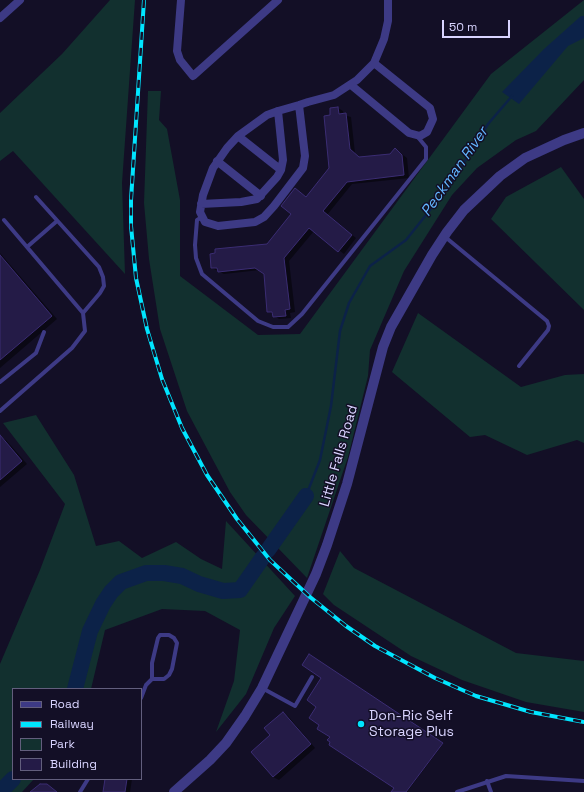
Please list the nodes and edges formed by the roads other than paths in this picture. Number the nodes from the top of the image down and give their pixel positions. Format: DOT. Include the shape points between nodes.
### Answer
graph roads {
  1 [pos="20,0"];
  2 [pos="181,0"];
  3 [pos="278,0"];
  4 [pos="388,0"];
  5 [pos="0,18"];
  6 [pos="374,63"];
  7 [pos="351,86"];
  8 [pos="299,105"];
  9 [pos="278,111"];
  10 [pos="584,133"];
  11 [pos="238,136"];
  12 [pos="416,136"];
  13 [pos="218,162"];
  14 [pos="281,170"];
  15 [pos="261,196"];
  16 [pos="36,197"];
  17 [pos="201,204"];
  18 [pos="202,217"];
  19 [pos="4,220"];
  20 [pos="57,221"];
  21 [pos="444,236"];
  22 [pos="27,247"];
  23 [pos="83,313"];
  24 [pos="44,332"];
  25 [pos="519,366"];
  26 [pos="0,382"];
  27 [pos="0,411"];
  28 [pos="312,677"];
  29 [pos="152,679"];
  30 [pos="262,688"];
  31 [pos="142,695"];
  32 [pos="87,780"];
  33 [pos="487,781"];
  34 [pos="584,781"];
  35 [pos="80,792"];
  36 [pos="174,792"];
  37 [pos="457,792"];
  38 [pos="491,792"];
  1 -- 5 [label="street"];
  2 -- 3 [label="street" via="177,51 180,60 193,76"];
  4 -- 6 [label="street" via="387,29"];
  6 -- 7 [label="street"];
  6 -- 12 [label="street" via="432,112 432,124 426,132"];
  7 -- 8 [label="street" via="334,95"];
  7 -- 12 [label="street" via="402,129"];
  8 -- 9 [label="street"];
  8 -- 18 [label="street" via="303,168 269,211 259,221 218,226 205,222"];
  9 -- 11 [label="street"];
  9 -- 14 [label="street" via="283,160"];
  10 -- 21 [label="street, Little Falls Road" via="525,158 500,176 464,210"];
  11 -- 13 [label="street"];
  11 -- 14 [label="street"];
  12 -- 18 [label="lane" via="426,147 426,159 302,314 288,327 273,328 258,321 202,274 194,245 198,220"];
  13 -- 15 [label="street"];
  13 -- 17 [label="street" via="208,181"];
  14 -- 15 [label="street"];
  15 -- 17 [label="street" via="246,201"];
  16 -- 20 [label="lane"];
  17 -- 18 [label="street"];
  19 -- 22 [label="lane"];
  20 -- 22 [label="lane"];
  20 -- 23 [label="lane" via="99,267 103,277 104,286"];
  21 -- 25 [label="lane" via="547,321 548,330"];
  21 -- 30 [label="street, Little Falls Road" via="391,327 383,346 347,484 327,545 313,581"];
  22 -- 23 [label="lane"];
  23 -- 27 [label="lane" via="85,331 81,339"];
  24 -- 26 [label="lane" via="36,353"];
  28 -- 30 [label="lane" via="295,706"];
  29 -- 29 [label="lane" via="152,663 158,638 160,635 169,635 177,643 172,669 164,679"];
  29 -- 31 [label="lane"];
  30 -- 36 [label="street, Little Falls Road" via="226,743"];
  32 -- 35 [label="lane"];
  33 -- 34 [label="lane" via="506,776"];
  33 -- 37 [label="lane"];
  33 -- 38 [label="lane"];
}
